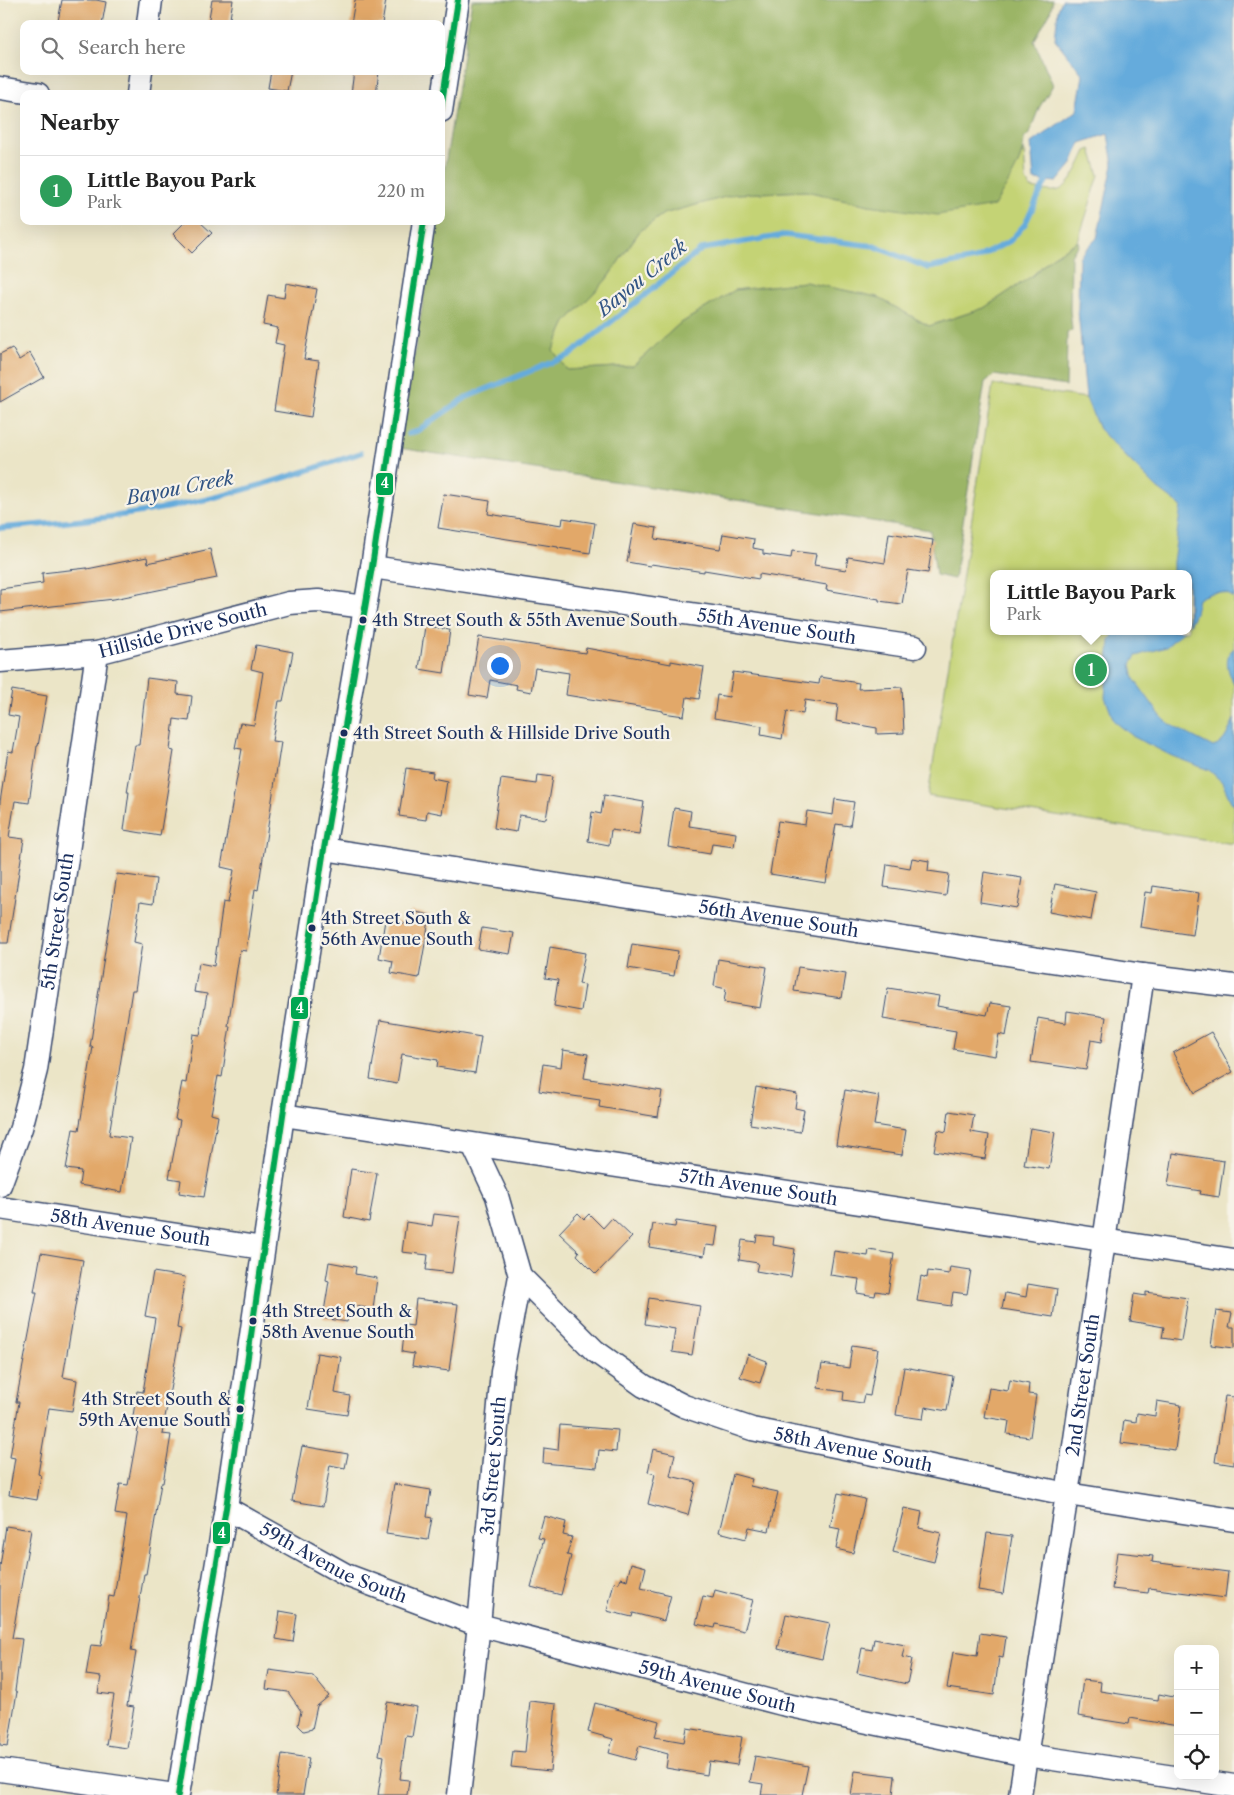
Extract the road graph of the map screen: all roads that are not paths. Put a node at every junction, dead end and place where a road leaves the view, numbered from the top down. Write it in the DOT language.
graph roads {
  1 [pos="151,0"];
  2 [pos="458,0"];
  3 [pos="148,20"];
  4 [pos="140,75"];
  5 [pos="0,88"];
  6 [pos="139,90"];
  7 [pos="444,90"];
  8 [pos="20,91"];
  9 [pos="423,225"];
  10 [pos="372,567"];
  11 [pos="365,607"];
  12 [pos="915,647"];
  13 [pos="97,653"];
  14 [pos="0,661"];
  15 [pos="324,849"];
  16 [pos="1143,975"];
  17 [pos="1234,986"];
  18 [pos="283,1115"];
  19 [pos="473,1145"];
  20 [pos="0,1185"];
  21 [pos="0,1208"];
  22 [pos="1104,1240"];
  23 [pos="263,1248"];
  24 [pos="1234,1260"];
  25 [pos="520,1276"];
  26 [pos="1067,1494"];
  27 [pos="226,1508"];
  28 [pos="1234,1520"];
  29 [pos="479,1626"];
  30 [pos="1026,1755"];
  31 [pos="0,1770"];
  32 [pos="1234,1786"];
  33 [pos="177,1795"];
  34 [pos="459,1795"];
  35 [pos="1020,1795"];
  1 -- 3 [label="street"];
  2 -- 7 [label="street"];
  4 -- 6 [label="street"];
  5 -- 8 [label="street"];
  9 -- 10 [label="street"];
  10 -- 11 [label="street"];
  10 -- 12 [label="street, 55th Avenue South"];
  11 -- 13 [label="street, Hillside Drive South"];
  11 -- 15 [label="street"];
  13 -- 14 [label="street, Hillside Drive South"];
  13 -- 20 [label="street, 5th Street South"];
  15 -- 16 [label="street, 56th Avenue South"];
  15 -- 18 [label="street"];
  16 -- 17 [label="street, 56th Avenue South"];
  16 -- 22 [label="street, 2nd Street South"];
  18 -- 19 [label="street, 57th Avenue South"];
  18 -- 23 [label="street"];
  19 -- 22 [label="street, 57th Avenue South"];
  19 -- 25 [label="street, 3rd Street South"];
  21 -- 23 [label="street, 58th Avenue South"];
  22 -- 24 [label="street, 57th Avenue South"];
  22 -- 26 [label="street, 2nd Street South"];
  23 -- 27 [label="street"];
  25 -- 26 [label="street, 58th Avenue South"];
  25 -- 29 [label="street, 3rd Street South"];
  26 -- 28 [label="street, 58th Avenue South"];
  26 -- 30 [label="street, 2nd Street South"];
  27 -- 29 [label="street, 59th Avenue South"];
  27 -- 33 [label="street"];
  29 -- 30 [label="street, 59th Avenue South"];
  29 -- 34 [label="street, 3rd Street South"];
  30 -- 32 [label="street, 59th Avenue South"];
  30 -- 35 [label="street, 2nd Street South"];
  31 -- 33 [label="street"];
}
